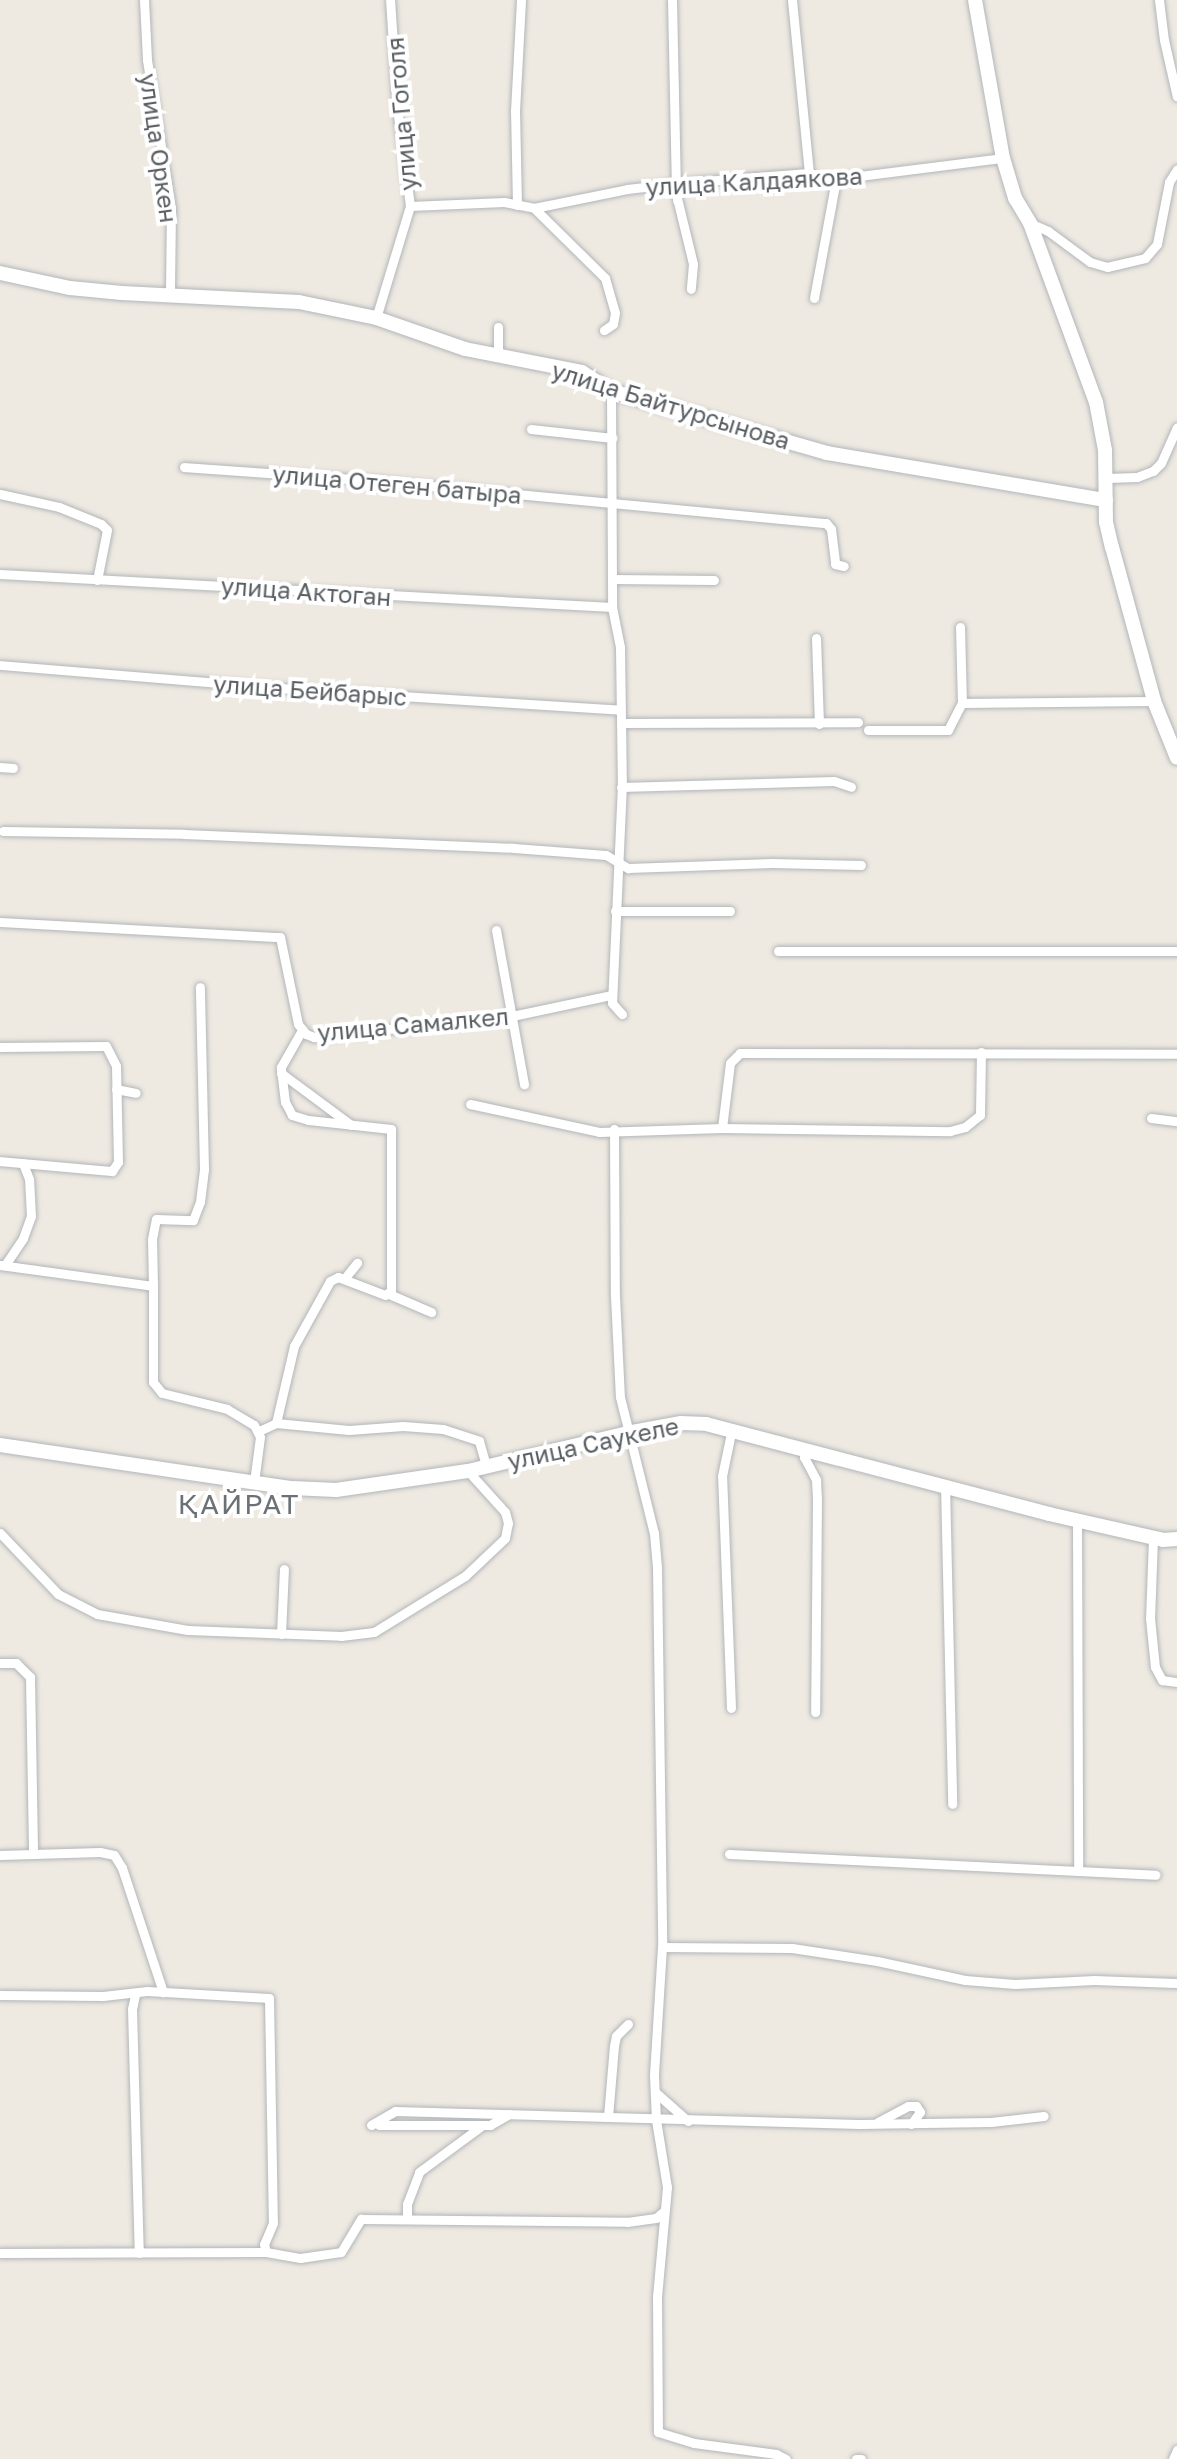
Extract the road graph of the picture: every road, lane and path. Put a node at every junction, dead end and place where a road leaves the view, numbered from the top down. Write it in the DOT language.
graph roads {
  1 [pos="144,0"];
  2 [pos="390,0"];
  3 [pos="521,0"];
  4 [pos="672,0"];
  5 [pos="792,0"];
  6 [pos="975,0"];
  7 [pos="1159,0"];
  8 [pos="1177,97"];
  9 [pos="1003,158"];
  10 [pos="1177,169"];
  11 [pos="809,173"];
  12 [pos="836,179"];
  13 [pos="679,183"];
  14 [pos="517,205"];
  15 [pos="410,206"];
  16 [pos="534,208"];
  17 [pos="1030,223"];
  18 [pos="0,273"];
  19 [pos="691,289"];
  20 [pos="170,296"];
  21 [pos="814,298"];
  22 [pos="376,318"];
  23 [pos="498,327"];
  24 [pos="604,330"];
  25 [pos="498,357"];
  26 [pos="611,391"];
  27 [pos="1177,427"];
  28 [pos="531,429"];
  29 [pos="613,438"];
  30 [pos="184,467"];
  31 [pos="1107,478"];
  32 [pos="0,494"];
  33 [pos="1106,500"];
  34 [pos="611,503"];
  35 [pos="844,566"];
  36 [pos="0,574"];
  37 [pos="612,579"];
  38 [pos="97,580"];
  39 [pos="714,580"];
  40 [pos="612,607"];
  41 [pos="960,627"];
  42 [pos="816,638"];
  43 [pos="0,665"];
  44 [pos="1154,701"];
  45 [pos="962,703"];
  46 [pos="620,710"];
  47 [pos="858,722"];
  48 [pos="621,723"];
  49 [pos="819,724"];
  50 [pos="868,730"];
  51 [pos="1177,758"];
  52 [pos="0,767"];
  53 [pos="13,768"];
  54 [pos="621,787"];
  55 [pos="851,787"];
  56 [pos="3,831"];
  57 [pos="618,862"];
  58 [pos="861,865"];
  59 [pos="615,911"];
  60 [pos="730,911"];
  61 [pos="0,922"];
  62 [pos="496,930"];
  63 [pos="778,951"];
  64 [pos="1177,951"];
  65 [pos="200,987"];
  66 [pos="612,995"];
  67 [pos="622,1014"];
  68 [pos="512,1016"];
  69 [pos="302,1030"];
  70 [pos="0,1047"];
  71 [pos="981,1052"];
  72 [pos="1177,1054"];
  73 [pos="281,1073"];
  74 [pos="524,1084"];
  75 [pos="116,1089"];
  76 [pos="136,1093"];
  77 [pos="470,1104"];
  78 [pos="1151,1118"];
  79 [pos="1177,1121"];
  80 [pos="351,1125"];
  81 [pos="722,1128"];
  82 [pos="614,1129"];
  83 [pos="0,1161"];
  84 [pos="23,1163"];
  85 [pos="357,1263"];
  86 [pos="3,1265"];
  87 [pos="344,1279"];
  88 [pos="153,1286"];
  89 [pos="389,1294"];
  90 [pos="431,1312"];
  91 [pos="276,1423"];
  92 [pos="732,1428"];
  93 [pos="259,1431"];
  94 [pos="627,1433"];
  95 [pos="0,1445"];
  96 [pos="807,1450"];
  97 [pos="486,1466"];
  98 [pos="468,1471"];
  99 [pos="254,1482"];
  100 [pos="945,1484"];
  101 [pos="1077,1520"];
  102 [pos="0,1533"];
  103 [pos="1153,1538"];
  104 [pos="1177,1539"];
  105 [pos="284,1569"];
  106 [pos="281,1634"];
  107 [pos="0,1663"];
  108 [pos="1177,1682"];
  109 [pos="731,1708"];
  110 [pos="815,1712"];
  111 [pos="952,1804"];
  112 [pos="33,1854"];
  113 [pos="729,1854"];
  114 [pos="0,1855"];
  115 [pos="1078,1871"];
  116 [pos="1155,1875"];
  117 [pos="662,1947"];
  118 [pos="157,1977"];
  119 [pos="1177,1983"];
  120 [pos="147,1991"];
  121 [pos="163,1992"];
  122 [pos="0,1995"];
  123 [pos="135,1995"];
  124 [pos="628,2024"];
  125 [pos="655,2092"];
  126 [pos="510,2114"];
  127 [pos="1044,2116"];
  128 [pos="608,2117"];
  129 [pos="656,2120"];
  130 [pos="688,2121"];
  131 [pos="876,2124"];
  132 [pos="911,2124"];
  133 [pos="483,2125"];
  134 [pos="663,2212"];
  135 [pos="407,2219"];
  136 [pos="266,2252"];
  137 [pos="0,2253"];
  138 [pos="139,2253"];
  139 [pos="1177,2450"];
  140 [pos="786,2459"];
  141 [pos="1173,2459"];
  1 -- 20 [label="street, улица Оркен"];
  2 -- 15 [label="street, улица Гоголя"];
  3 -- 14 [label="street"];
  4 -- 13 [label="street"];
  5 -- 11 [label="street"];
  6 -- 9 [label="street"];
  7 -- 8 [label="street"];
  9 -- 12 [label="street, улица Калдаякова"];
  9 -- 17 [label="street"];
  10 -- 17 [label="street"];
  11 -- 12 [label="street, улица Калдаякова"];
  11 -- 13 [label="street, улица Калдаякова"];
  12 -- 21 [label="street"];
  13 -- 16 [label="street, улица Калдаякова"];
  13 -- 19 [label="street"];
  14 -- 15 [label="street, улица Калдаякова"];
  14 -- 16 [label="street, улица Калдаякова"];
  15 -- 22 [label="street, улица Гоголя"];
  16 -- 24 [label="street"];
  17 -- 31 [label="street"];
  18 -- 20 [label="street, улица Байтурсынова"];
  20 -- 22 [label="street, улица Байтурсынова"];
  22 -- 25 [label="street, улица Байтурсынова"];
  23 -- 25 [label="street"];
  25 -- 26 [label="street, улица Байтурсынова"];
  26 -- 29 [label="street"];
  26 -- 33 [label="street, улица Байтурсынова"];
  27 -- 31 [label="street"];
  28 -- 29 [label="street"];
  29 -- 34 [label="street"];
  30 -- 34 [label="street, улица Отеген батыра"];
  31 -- 33 [label="street"];
  32 -- 38 [label="street"];
  33 -- 44 [label="street"];
  34 -- 35 [label="street, улица Отеген батыра"];
  34 -- 37 [label="street"];
  36 -- 38 [label="street, улица Актоган"];
  37 -- 39 [label="street"];
  37 -- 40 [label="street"];
  38 -- 40 [label="street, улица Актоган"];
  40 -- 46 [label="street"];
  41 -- 45 [label="street"];
  42 -- 49 [label="street"];
  43 -- 46 [label="street, улица Бейбарыс"];
  44 -- 45 [label="street"];
  44 -- 51 [label="street"];
  45 -- 50 [label="street"];
  46 -- 48 [label="street"];
  47 -- 49 [label="street"];
  48 -- 49 [label="street"];
  48 -- 54 [label="street"];
  52 -- 53 [label="street"];
  54 -- 55 [label="street"];
  54 -- 57 [label="street"];
  56 -- 57 [label="street"];
  57 -- 58 [label="street"];
  57 -- 59 [label="street"];
  59 -- 60 [label="street"];
  59 -- 66 [label="street"];
  61 -- 69 [label="street, улица Самалкел"];
  62 -- 68 [label="street"];
  63 -- 64 [label="street"];
  65 -- 88 [label="street"];
  66 -- 67 [label="street"];
  66 -- 68 [label="street, улица Самалкел"];
  68 -- 69 [label="street, улица Самалкел"];
  68 -- 74 [label="street"];
  69 -- 73 [label="street"];
  70 -- 75 [label="street"];
  71 -- 72 [label="street"];
  71 -- 81 [label="street"];
  71 -- 81 [label="street"];
  73 -- 80 [label="street"];
  73 -- 80 [label="street"];
  75 -- 76 [label="street"];
  75 -- 84 [label="street"];
  77 -- 82 [label="street"];
  78 -- 79 [label="street"];
  80 -- 89 [label="street"];
  81 -- 82 [label="street"];
  82 -- 94 [label="street"];
  83 -- 84 [label="street"];
  84 -- 86 [label="street"];
  85 -- 87 [label="street"];
  86 -- 88 [label="street"];
  87 -- 89 [label="street"];
  87 -- 91 [label="street"];
  88 -- 93 [label="street"];
  89 -- 90 [label="street"];
  91 -- 93 [label="street"];
  91 -- 97 [label="street"];
  92 -- 94 [label="street, улица Саукеле"];
  92 -- 96 [label="street, улица Саукеле"];
  92 -- 109 [label="street"];
  93 -- 99 [label="street"];
  94 -- 97 [label="street, улица Саукеле"];
  94 -- 117 [label="street"];
  95 -- 99 [label="street, улица Саукеле"];
  96 -- 100 [label="street, улица Саукеле"];
  96 -- 110 [label="street"];
  97 -- 98 [label="street, улица Саукеле"];
  98 -- 99 [label="street, улица Саукеле"];
  98 -- 106 [label="street"];
  100 -- 101 [label="street, улица Саукеле"];
  100 -- 111 [label="street"];
  101 -- 103 [label="street, улица Саукеле"];
  101 -- 115 [label="street"];
  102 -- 106 [label="street"];
  103 -- 104 [label="street, улица Саукеле"];
  103 -- 108 [label="street"];
  105 -- 106 [label="street"];
  107 -- 112 [label="street"];
  112 -- 114 [label="street"];
  112 -- 118 [label="street"];
  113 -- 115 [label="street"];
  115 -- 116 [label="street"];
  117 -- 119 [label="street"];
  117 -- 125 [label="street"];
  118 -- 120 [label="street"];
  118 -- 121 [label="street"];
  120 -- 121 [label="street"];
  120 -- 123 [label="street"];
  121 -- 136 [label="street"];
  122 -- 123 [label="street"];
  123 -- 138 [label="street"];
  124 -- 128 [label="street"];
  125 -- 129 [label="street"];
  125 -- 130 [label="street"];
  126 -- 128 [label="street"];
  126 -- 133 [label="street"];
  126 -- 133 [label="street"];
  127 -- 132 [label="street"];
  128 -- 129 [label="street"];
  129 -- 130 [label="street"];
  129 -- 134 [label="street"];
  130 -- 131 [label="street"];
  131 -- 132 [label="street"];
  131 -- 132 [label="street"];
  133 -- 135 [label="street"];
  134 -- 135 [label="street"];
  134 -- 140 [label="street"];
  135 -- 136 [label="street"];
  136 -- 138 [label="street"];
  137 -- 138 [label="street"];
  139 -- 141 [label="street"];
}
